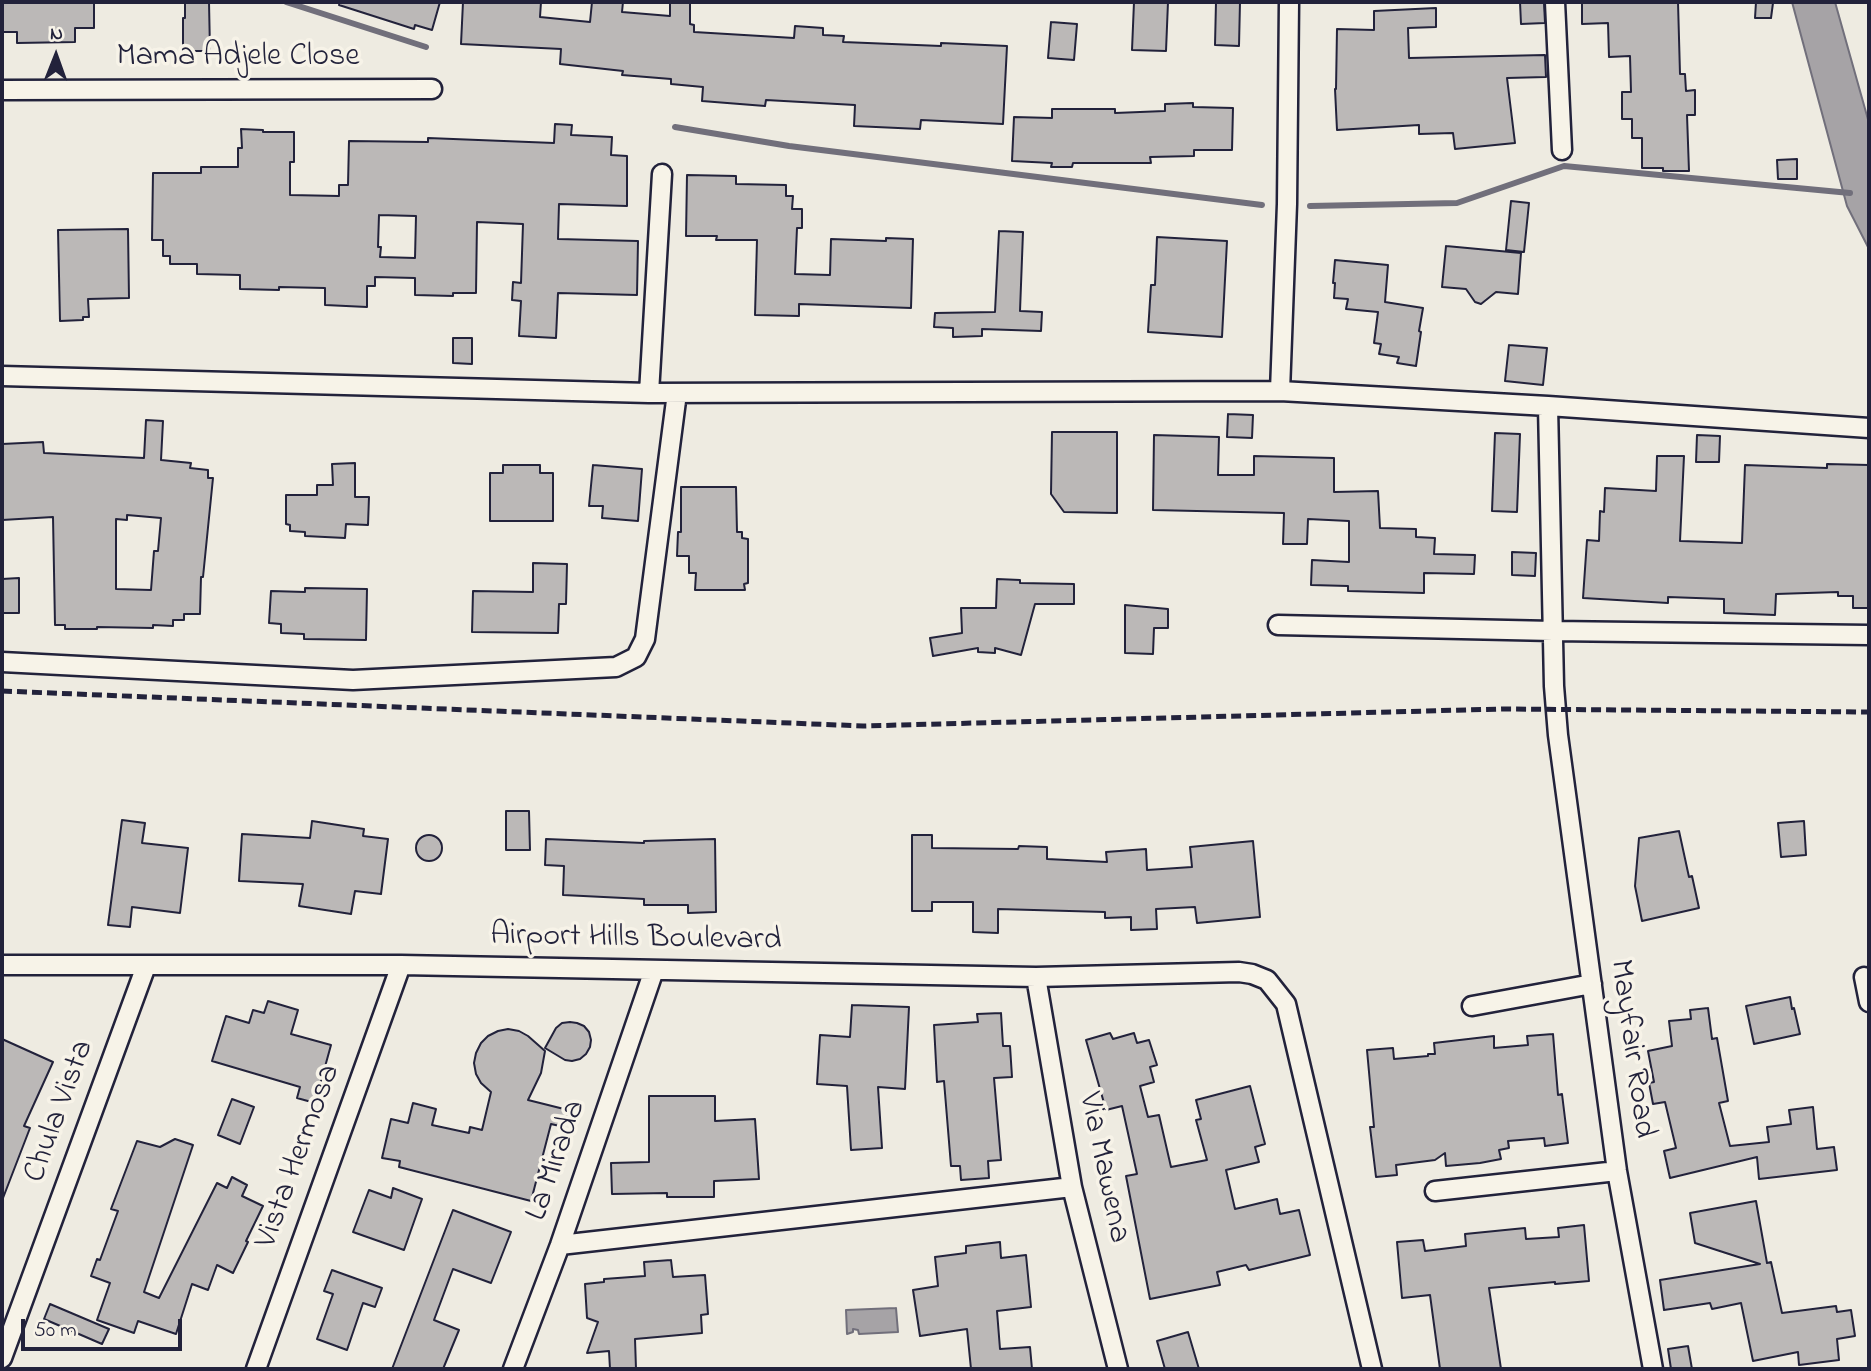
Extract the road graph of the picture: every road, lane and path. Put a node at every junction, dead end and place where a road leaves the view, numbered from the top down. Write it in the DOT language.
graph roads {
  1 [pos="1289,2"];
  2 [pos="1555,2"];
  3 [pos="432,89"];
  4 [pos="2,90"];
  5 [pos="1562,150"];
  6 [pos="662,174"];
  7 [pos="2,376"];
  8 [pos="1280,391"];
  9 [pos="649,393"];
  10 [pos="677,393"];
  11 [pos="1548,406"];
  12 [pos="1869,428"];
  13 [pos="1278,625"];
  14 [pos="1553,631"];
  15 [pos="1869,635"];
  16 [pos="2,662"];
  17 [pos="2,965"];
  18 [pos="401,965"];
  19 [pos="146,966"];
  20 [pos="654,970"];
  21 [pos="1036,977"];
  22 [pos="1864,977"];
  23 [pos="1592,984"];
  24 [pos="1869,1002"];
  25 [pos="1472,1006"];
  26 [pos="1617,1171"];
  27 [pos="1072,1187"];
  28 [pos="1435,1191"];
  29 [pos="560,1244"];
  30 [pos="2,1358"];
  31 [pos="256,1369"];
  32 [pos="513,1369"];
  33 [pos="1118,1369"];
  34 [pos="1372,1369"];
  35 [pos="1653,1369"];
  1 -- 8 [label="street"];
  2 -- 5 [label="street"];
  3 -- 4 [label="street, Mama Adjele Close"];
  6 -- 9 [label="street"];
  7 -- 9 [label="street"];
  8 -- 10 [label="street"];
  8 -- 11 [label="street"];
  9 -- 10 [label="street"];
  10 -- 16 [label="street"];
  11 -- 12 [label="street"];
  11 -- 14 [label="street, Mayfair Road"];
  13 -- 14 [label="street"];
  14 -- 15 [label="street"];
  14 -- 23 [label="street, Mayfair Road"];
  17 -- 19 [label="street, Airport Hills Boulevard"];
  18 -- 19 [label="street, Airport Hills Boulevard"];
  18 -- 20 [label="street, Airport Hills Boulevard"];
  18 -- 31 [label="street, Vista Hermosa"];
  19 -- 30 [label="street, Chula Vista"];
  20 -- 21 [label="street, Airport Hills Boulevard"];
  20 -- 29 [label="street, La Mirada"];
  21 -- 27 [label="street, Via Mawena"];
  21 -- 34 [label="street, Airport Hills Boulevard"];
  22 -- 24 [label="street"];
  23 -- 25 [label="street"];
  23 -- 26 [label="street, Mayfair Road"];
  26 -- 28 [label="street"];
  26 -- 35 [label="street, Mayfair Road"];
  27 -- 29 [label="street"];
  27 -- 33 [label="street, Via Mawena"];
  29 -- 32 [label="street, La Mirada"];
}
